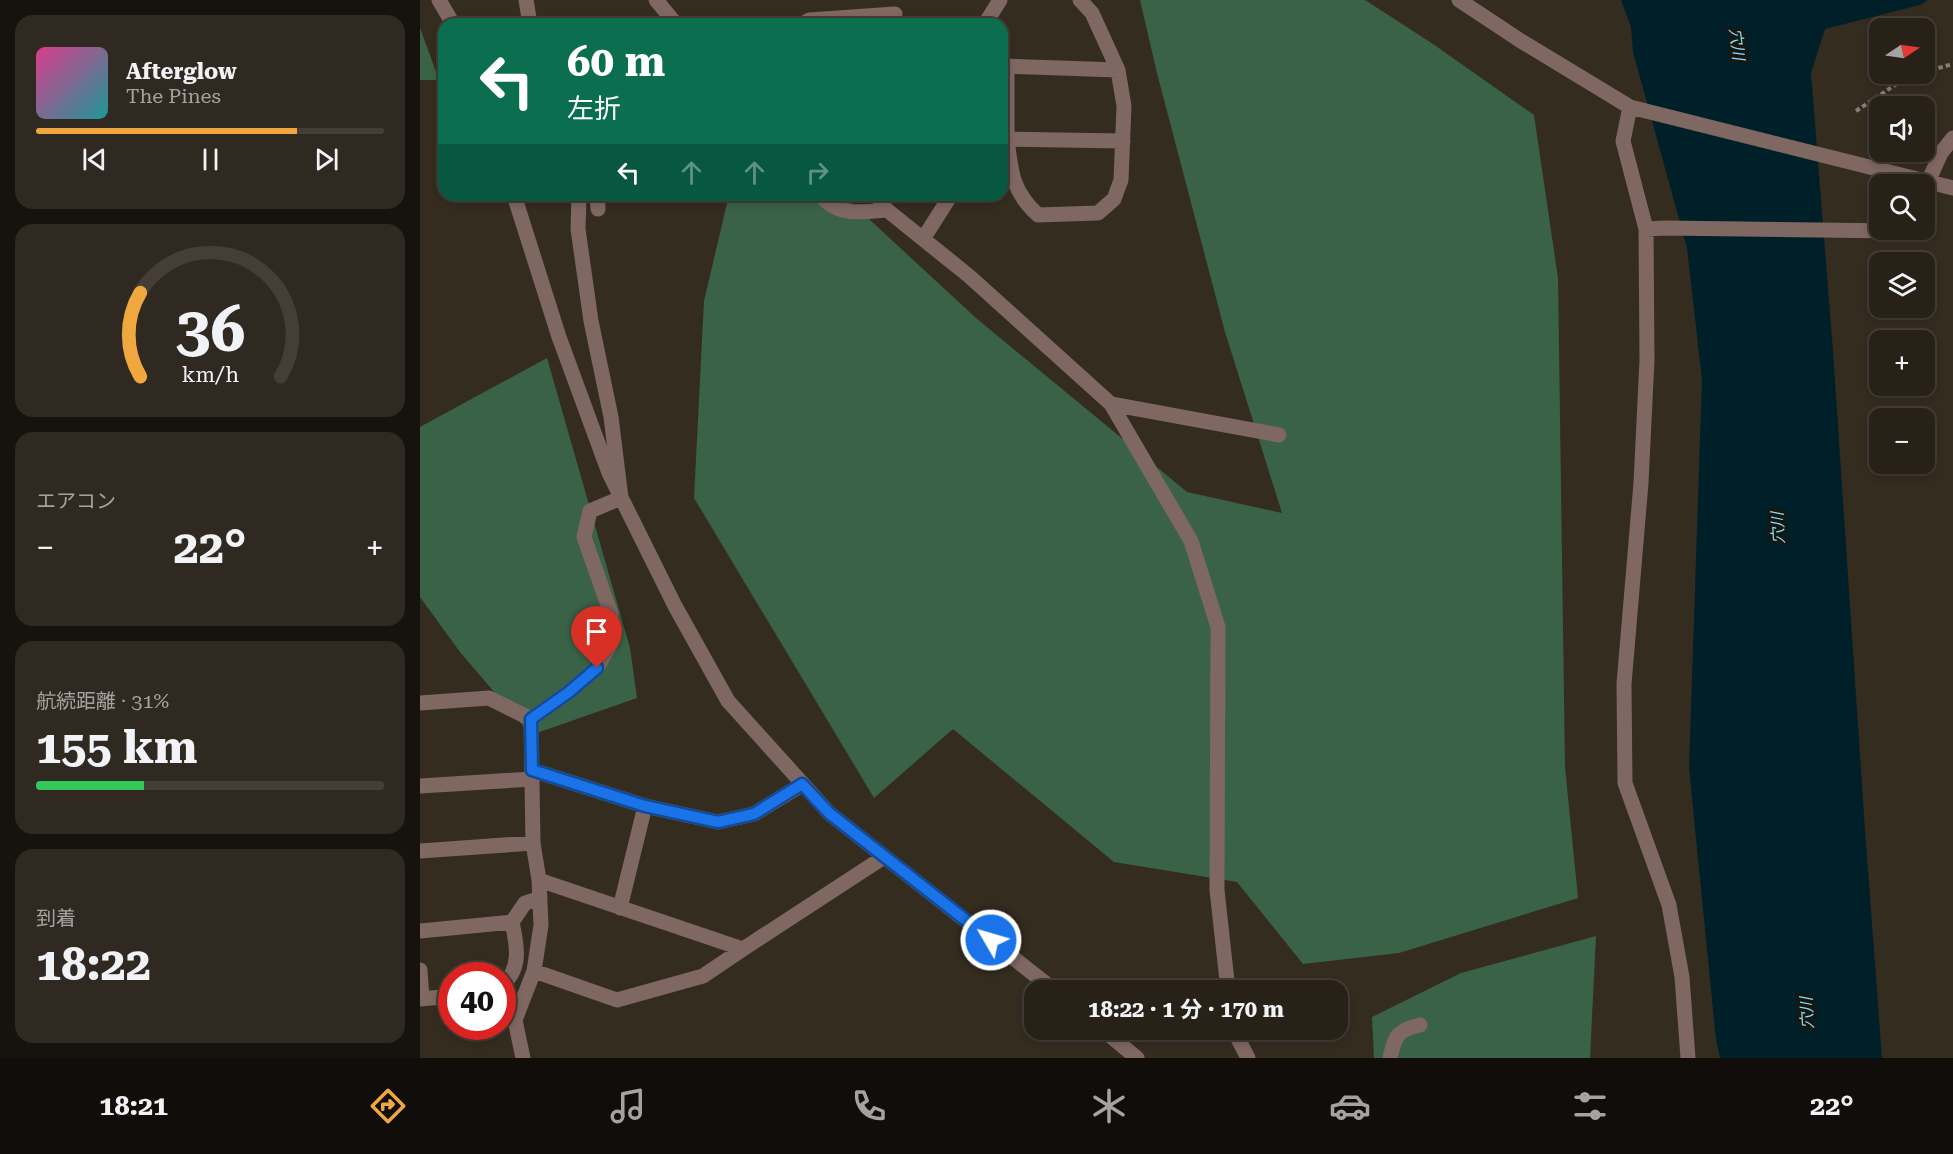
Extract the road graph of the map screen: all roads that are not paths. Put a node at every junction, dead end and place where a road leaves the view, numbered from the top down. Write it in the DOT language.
graph roads {
  1 [pos="439,0"];
  2 [pos="526,0"];
  3 [pos="656,0"];
  4 [pos="1000,0"];
  5 [pos="1080,0"];
  6 [pos="1459,0"];
  7 [pos="895,13"];
  8 [pos="450,18"];
  9 [pos="529,18"];
  10 [pos="671,18"];
  11 [pos="834,18"];
  12 [pos="989,18"];
  13 [pos="1008,66"];
  14 [pos="1118,70"];
  15 [pos="1630,107"];
  16 [pos="1008,133"];
  17 [pos="1953,138"];
  18 [pos="1123,141"];
  19 [pos="1008,151"];
  20 [pos="1896,174"];
  21 [pos="1932,174"];
  22 [pos="1935,184"];
  23 [pos="1953,188"];
  24 [pos="516,201"];
  25 [pos="579,201"];
  26 [pos="827,201"];
  27 [pos="880,201"];
  28 [pos="947,201"];
  29 [pos="887,210"];
  30 [pos="1646,229"];
  31 [pos="1869,231"];
  32 [pos="923,239"];
  33 [pos="1111,404"];
  34 [pos="1279,435"];
  35 [pos="621,498"];
  36 [pos="420,704"];
  37 [pos="531,719"];
  38 [pos="532,774"];
  39 [pos="802,784"];
  40 [pos="420,786"];
  41 [pos="645,806"];
  42 [pos="533,843"];
  43 [pos="420,851"];
  44 [pos="884,857"];
  45 [pos="539,880"];
  46 [pos="540,898"];
  47 [pos="620,908"];
  48 [pos="512,922"];
  49 [pos="420,931"];
  50 [pos="743,949"];
  51 [pos="516,962"];
  52 [pos="420,970"];
  53 [pos="534,971"];
  54 [pos="1041,980"];
  55 [pos="1227,980"];
  56 [pos="438,997"];
  57 [pos="421,999"];
  58 [pos="1420,1025"];
  59 [pos="1115,1040"];
  60 [pos="1239,1040"];
  61 [pos="523,1058"];
  62 [pos="1137,1058"];
  63 [pos="1248,1058"];
  64 [pos="1390,1058"];
  65 [pos="1688,1058"];
  1 -- 8 [label="street"];
  2 -- 9 [label="street"];
  3 -- 10 [label="street"];
  4 -- 12 [label="street"];
  5 -- 14 [label="street"];
  6 -- 15 [label="street"];
  7 -- 11 [label="street"];
  13 -- 14 [label="street"];
  14 -- 18 [label="street"];
  15 -- 20 [label="street"];
  15 -- 30 [label="street"];
  16 -- 18 [label="street"];
  17 -- 21 [label="street"];
  18 -- 19 [label="street"];
  22 -- 23 [label="street"];
  24 -- 35 [label="street"];
  25 -- 35 [label="street"];
  26 -- 29 [label="street"];
  27 -- 29 [label="street"];
  28 -- 32 [label="street"];
  29 -- 32 [label="street"];
  30 -- 31 [label="street"];
  30 -- 65 [label="street"];
  32 -- 33 [label="street"];
  33 -- 34 [label="street"];
  33 -- 55 [label="street"];
  35 -- 37 [label="street"];
  35 -- 39 [label="street"];
  36 -- 37 [label="street"];
  37 -- 38 [label="street"];
  38 -- 40 [label="street"];
  38 -- 41 [label="street"];
  38 -- 42 [label="street"];
  39 -- 41 [label="street"];
  39 -- 44 [label="street"];
  41 -- 47 [label="street"];
  42 -- 43 [label="street"];
  42 -- 45 [label="street"];
  44 -- 50 [label="street"];
  44 -- 54 [label="street"];
  45 -- 46 [label="street"];
  45 -- 47 [label="street"];
  46 -- 48 [label="street"];
  46 -- 53 [label="street"];
  47 -- 50 [label="street"];
  48 -- 49 [label="street"];
  48 -- 51 [label="street"];
  50 -- 53 [label="street"];
  52 -- 57 [label="street"];
  53 -- 61 [label="street"];
  56 -- 57 [label="street"];
  58 -- 64 [label="street"];
  59 -- 62 [label="street"];
  60 -- 63 [label="street"];
}
